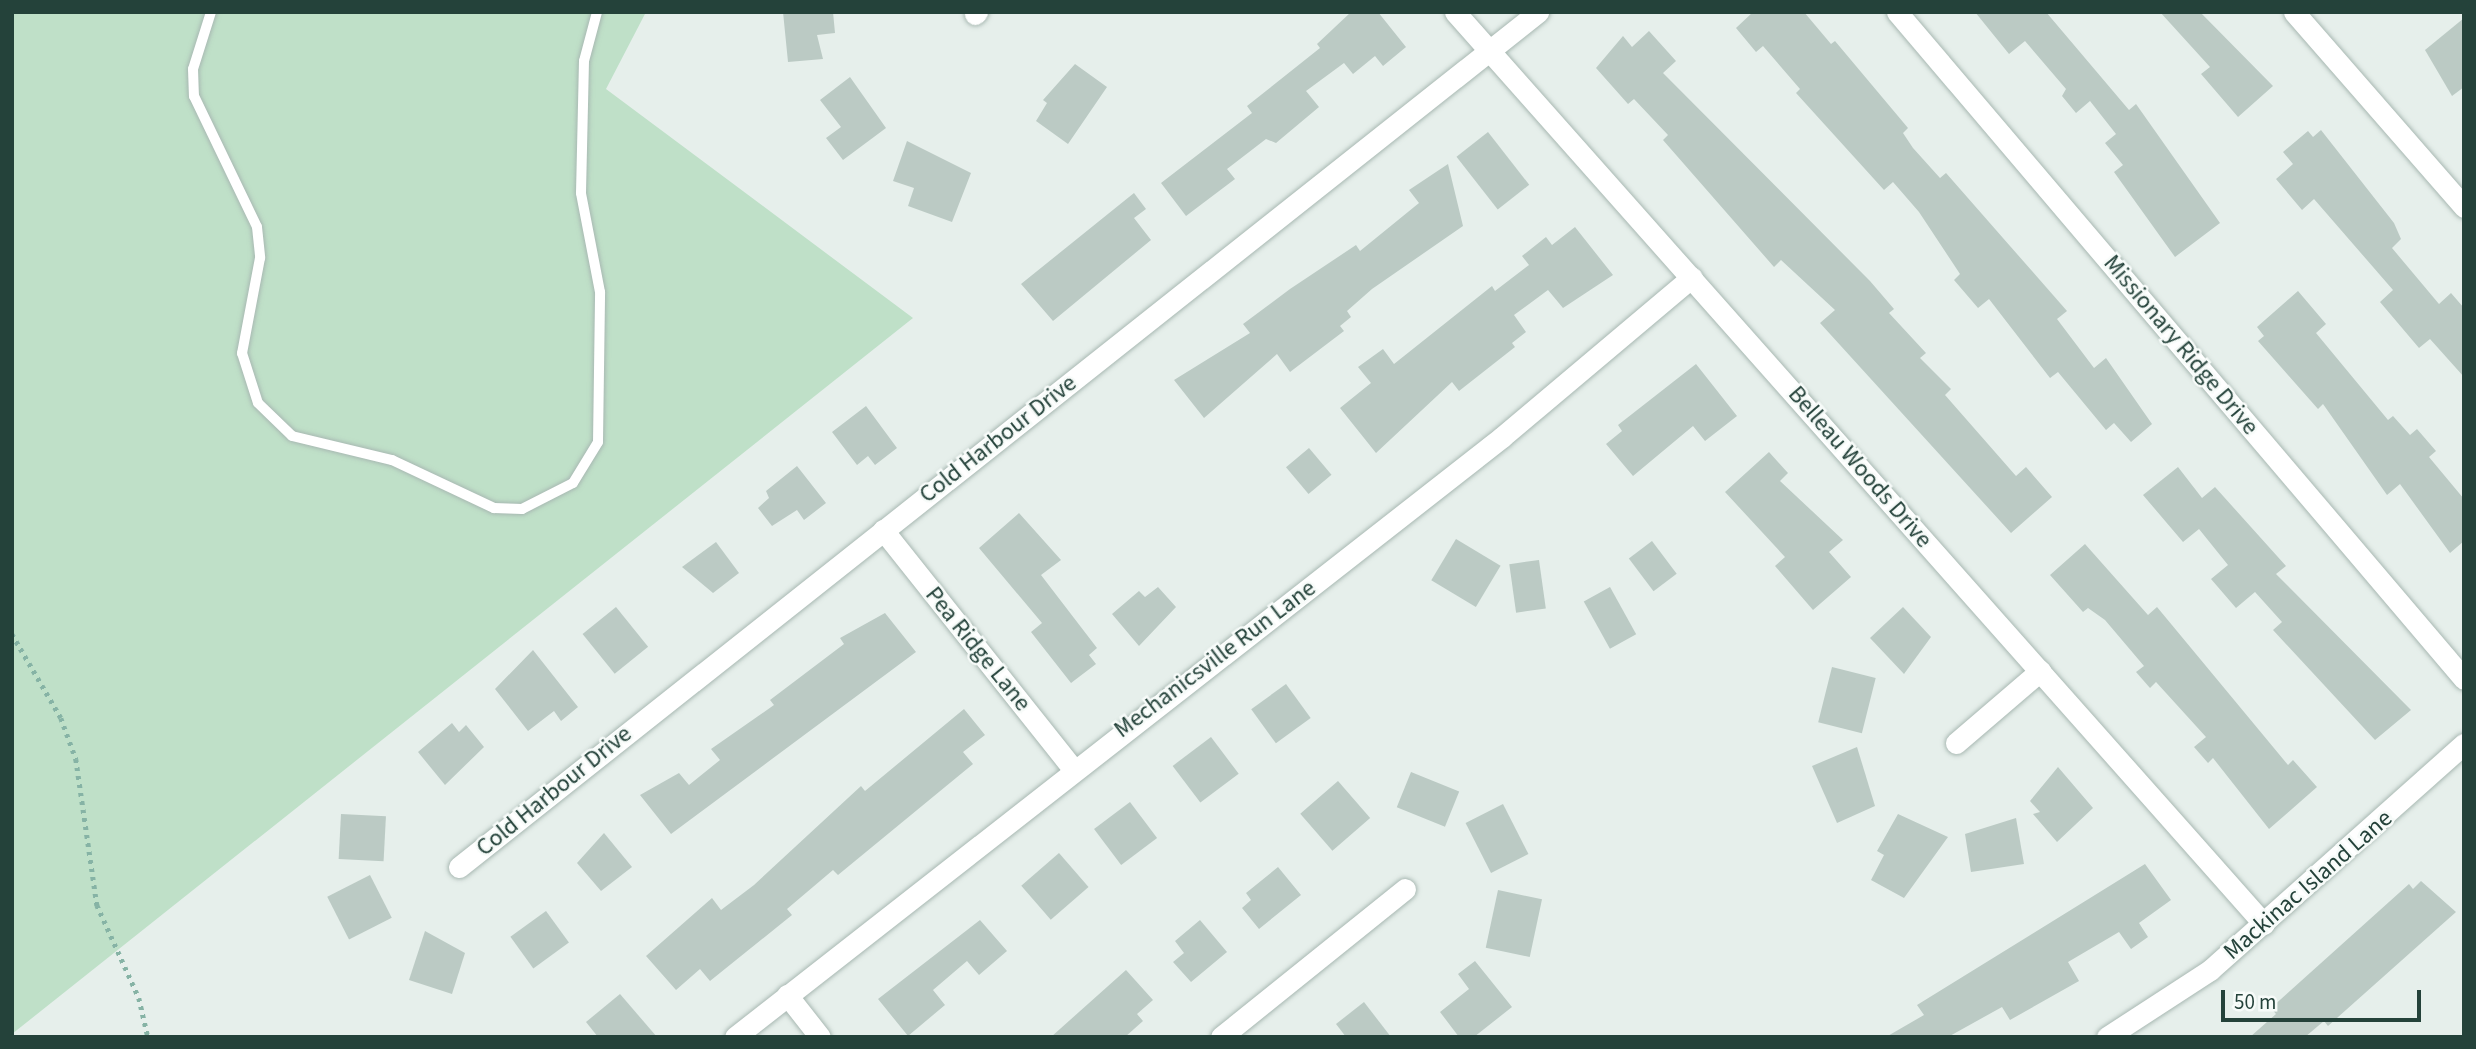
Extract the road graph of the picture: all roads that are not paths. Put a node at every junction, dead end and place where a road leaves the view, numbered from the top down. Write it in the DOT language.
graph roads {
  1 [pos="211,12"];
  2 [pos="597,12"];
  3 [pos="1455,12"];
  4 [pos="1538,12"];
  5 [pos="1896,12"];
  6 [pos="2294,12"];
  7 [pos="1492,48"];
  8 [pos="2464,207"];
  9 [pos="1692,277"];
  10 [pos="883,530"];
  11 [pos="2040,671"];
  12 [pos="2464,679"];
  13 [pos="1956,743"];
  14 [pos="2464,744"];
  15 [pos="1072,768"];
  16 [pos="459,867"];
  17 [pos="1405,889"];
  18 [pos="2264,924"];
  19 [pos="787,996"];
  20 [pos="1230,1034"];
  21 [pos="735,1037"];
  22 [pos="820,1037"];
  23 [pos="2106,1037"];
  1 -- 2 [label="lane"];
  3 -- 7 [label="street, Belleau Woods Drive"];
  4 -- 7 [label="street, Cold Harbour Drive"];
  5 -- 12 [label="street, Missionary Ridge Drive"];
  6 -- 8 [label="street"];
  7 -- 9 [label="street, Belleau Woods Drive"];
  7 -- 10 [label="street, Cold Harbour Drive"];
  9 -- 11 [label="street, Belleau Woods Drive"];
  9 -- 15 [label="street, Mechanicsville Run Lane"];
  10 -- 15 [label="street, Pea Ridge Lane"];
  10 -- 16 [label="street, Cold Harbour Drive"];
  11 -- 13 [label="street"];
  11 -- 18 [label="street, Belleau Woods Drive"];
  14 -- 18 [label="street, Mackinac Island Lane"];
  15 -- 19 [label="street, Mechanicsville Run Lane"];
  17 -- 20 [label="street"];
  18 -- 23 [label="street, Mackinac Island Lane"];
  19 -- 21 [label="street, Mechanicsville Run Lane"];
  19 -- 22 [label="street"];
}
